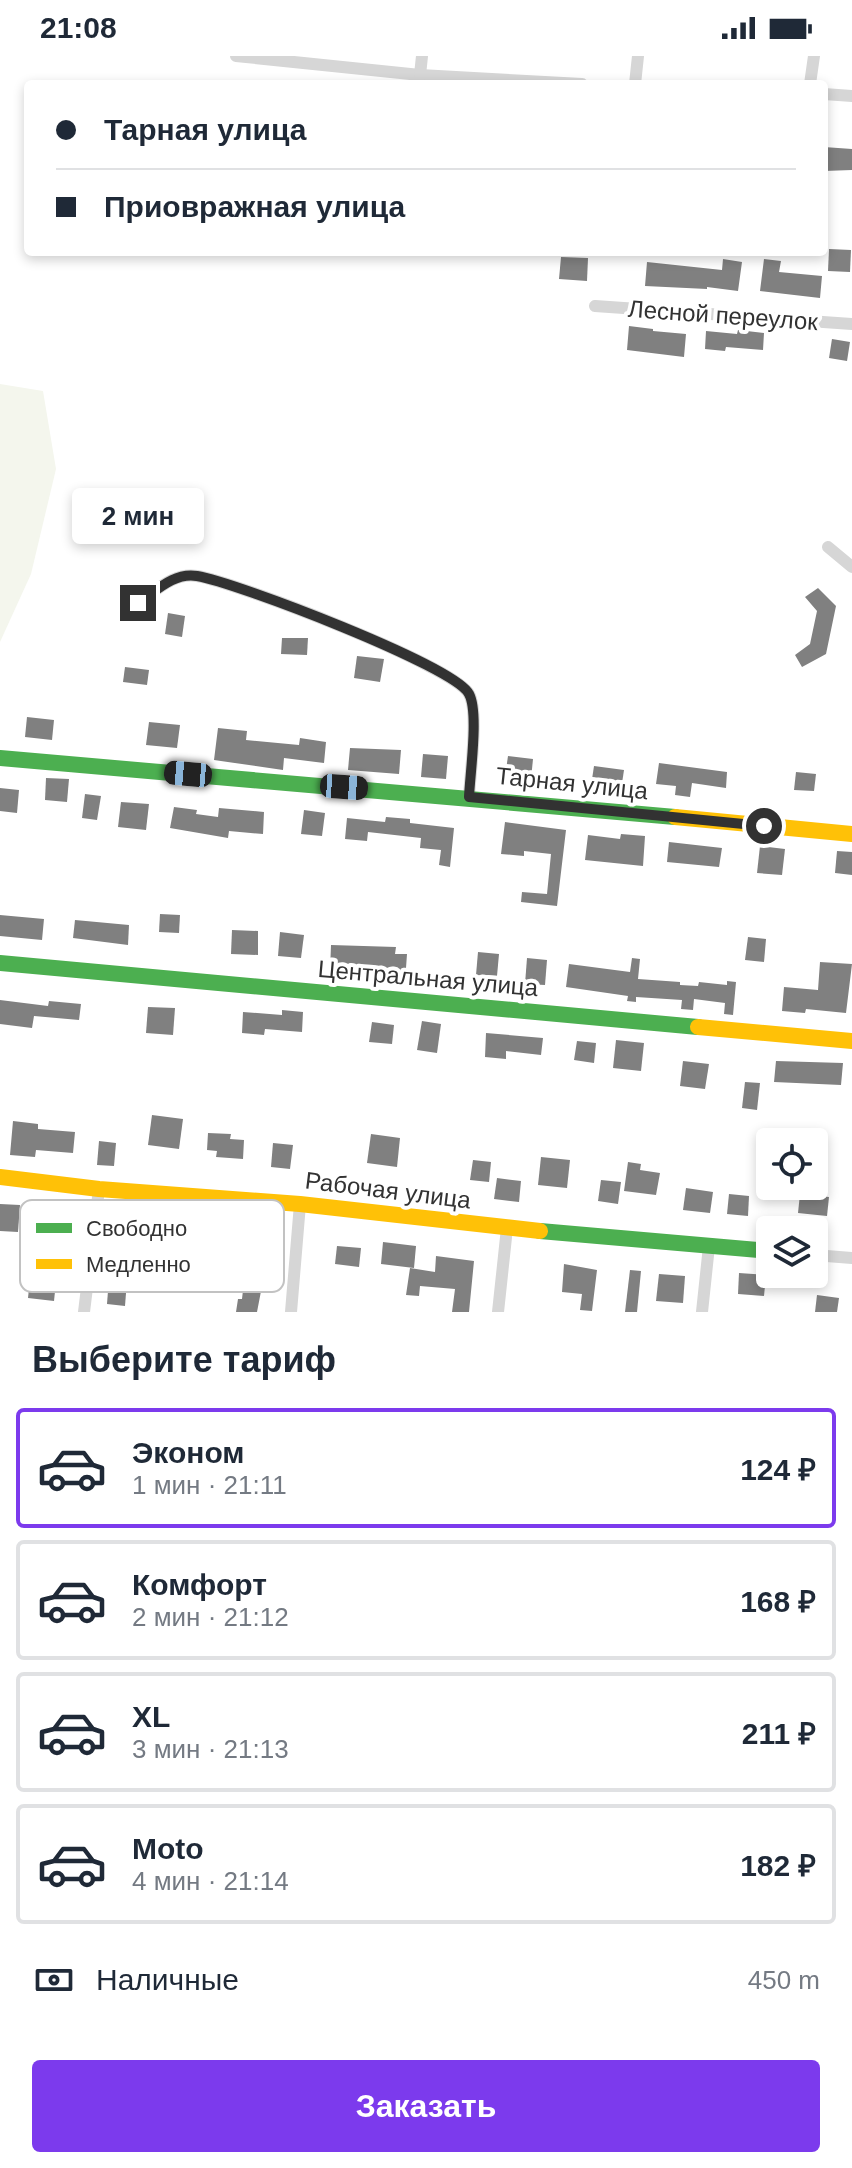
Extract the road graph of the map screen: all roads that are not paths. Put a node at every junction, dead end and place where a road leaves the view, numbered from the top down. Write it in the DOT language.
graph roads {
  1 [pos="236,56"];
  2 [pos="422,56"];
  3 [pos="638,56"];
  4 [pos="814,56"];
  5 [pos="420,75"];
  6 [pos="510,80"];
  7 [pos="635,80"];
  8 [pos="811,80"];
  9 [pos="828,94"];
  10 [pos="852,96"];
  11 [pos="595,306"];
  12 [pos="852,324"];
  13 [pos="828,547"];
  14 [pos="852,567"];
  15 [pos="138,603"];
  16 [pos="0,758"];
  17 [pos="469,797"];
  18 [pos="852,834"];
  19 [pos="0,963"];
  20 [pos="852,1041"];
  21 [pos="0,1177"];
  22 [pos="99,1189"];
  23 [pos="98,1200"];
  24 [pos="246,1200"];
  25 [pos="284,1203"];
  26 [pos="300,1204"];
  27 [pos="507,1228"];
  28 [pos="709,1246"];
  29 [pos="756,1250"];
  30 [pos="828,1256"];
  31 [pos="852,1258"];
  32 [pos="86,1292"];
  33 [pos="84,1312"];
  34 [pos="291,1312"];
  35 [pos="498,1312"];
  36 [pos="702,1312"];
  1 -- 5 [label="street"];
  2 -- 5 [label="street"];
  3 -- 7 [label="street"];
  4 -- 8 [label="street"];
  5 -- 6 [label="street"];
  9 -- 10 [label="street"];
  11 -- 12 [label="street, Лесной переулок"];
  13 -- 14 [label="street"];
  15 -- 17 [label="street"];
  16 -- 17 [label="street, Тарная улица"];
  17 -- 18 [label="street, Тарная улица"];
  19 -- 20 [label="street, Центральная улица"];
  21 -- 22 [label="street, Рабочая улица"];
  22 -- 23 [label="street"];
  22 -- 24 [label="street, Рабочая улица"];
  25 -- 26 [label="street, Рабочая улица"];
  26 -- 27 [label="street, Рабочая улица"];
  26 -- 34 [label="street"];
  27 -- 28 [label="street, Рабочая улица"];
  27 -- 35 [label="street"];
  28 -- 29 [label="street, Рабочая улица"];
  28 -- 36 [label="street"];
  30 -- 31 [label="street"];
  32 -- 33 [label="street"];
}
